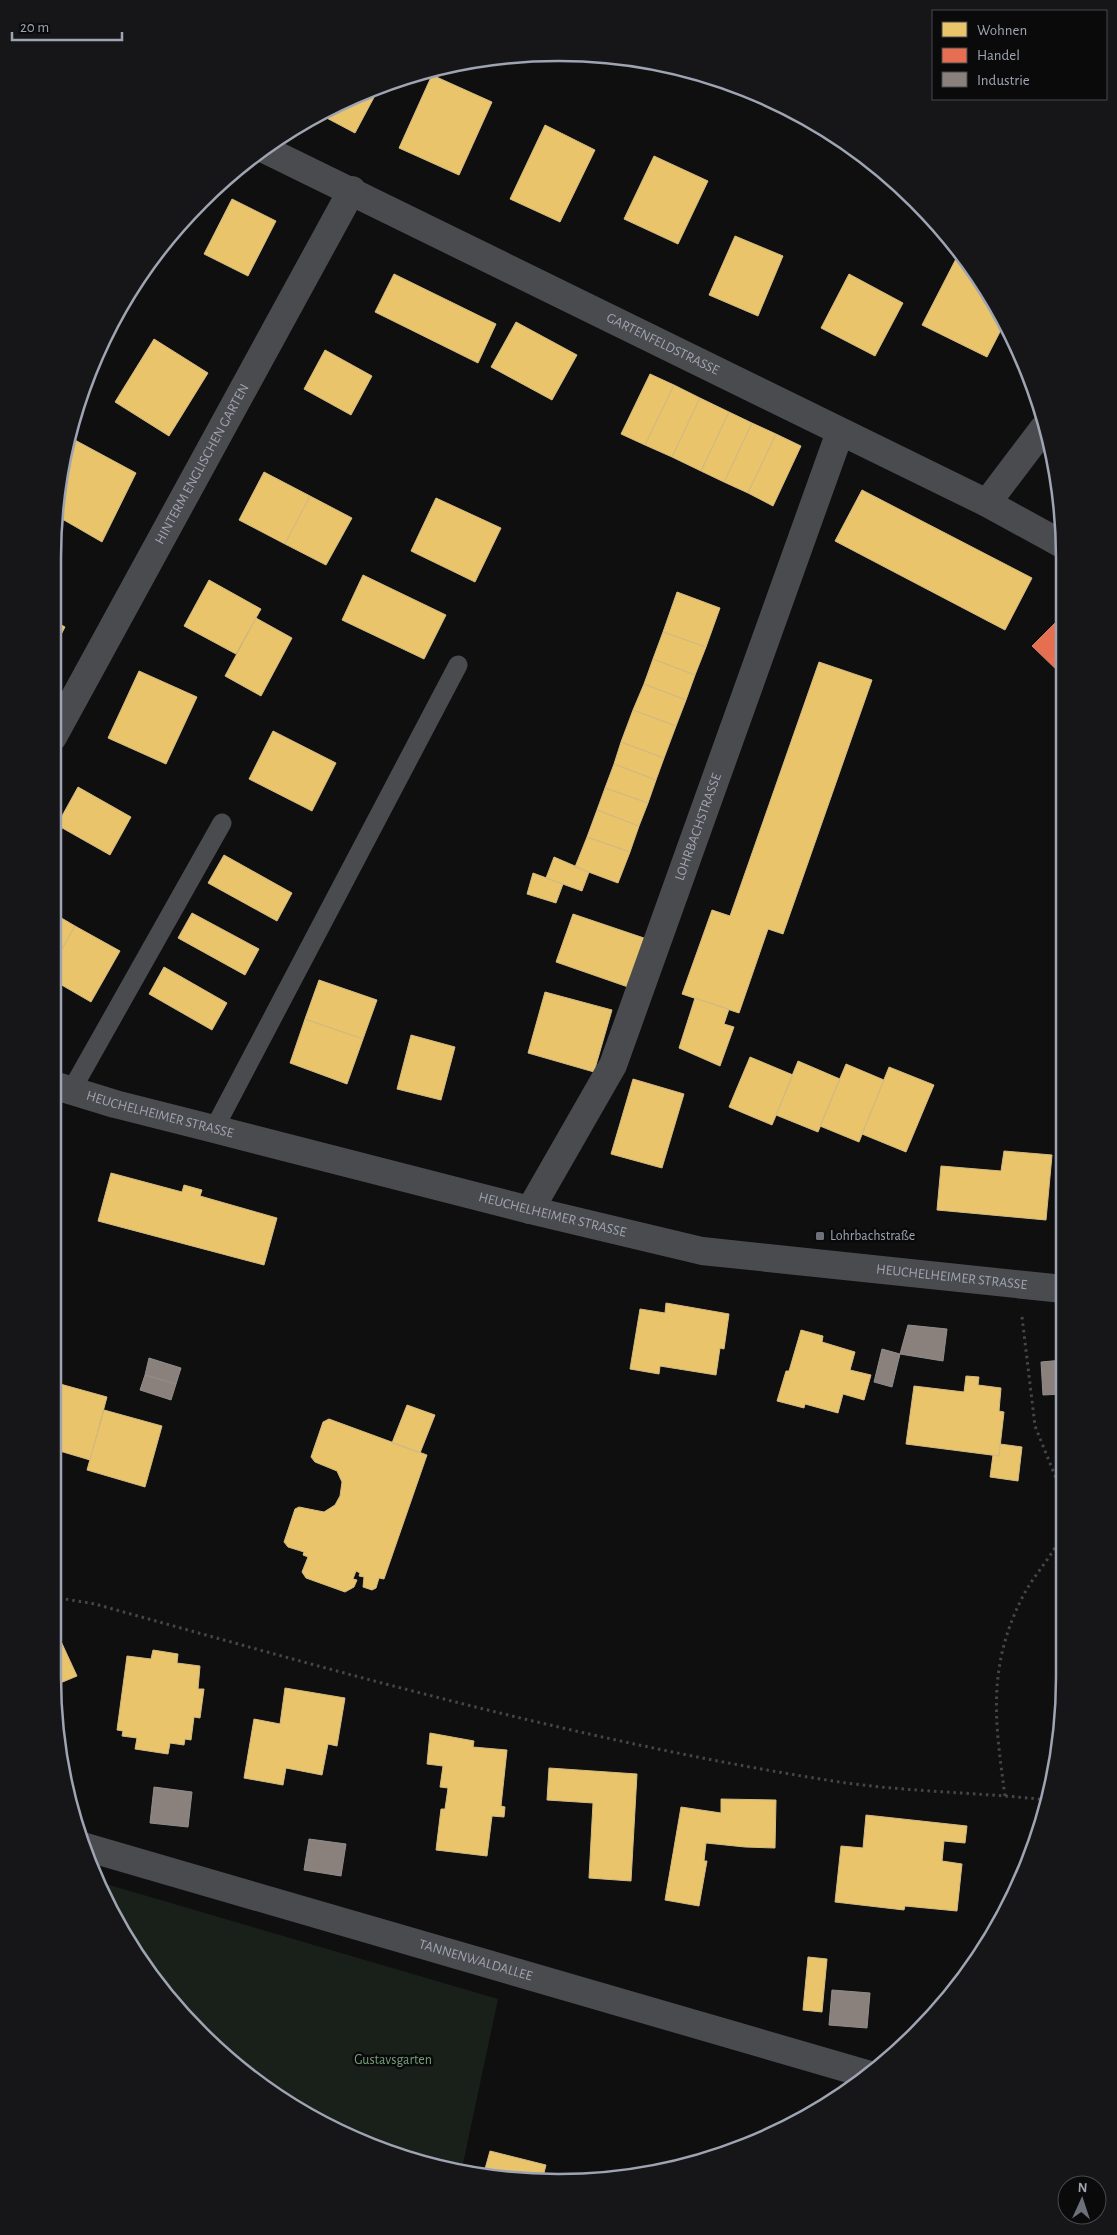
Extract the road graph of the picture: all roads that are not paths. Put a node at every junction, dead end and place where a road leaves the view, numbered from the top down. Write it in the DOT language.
graph roads {
  1 [pos="272,153"];
  2 [pos="352,190"];
  3 [pos="840,432"];
  4 [pos="1040,433"];
  5 [pos="987,503"];
  6 [pos="1055,540"];
  7 [pos="458,665"];
  8 [pos="61,721"];
  9 [pos="222,823"];
  10 [pos="62,1088"];
  11 [pos="214,1130"];
  12 [pos="530,1210"];
  13 [pos="1056,1288"];
  14 [pos="93,1849"];
  15 [pos="860,2072"];
  1 -- 2 [label="street, GARTENFELDSTRASSE"];
  2 -- 3 [label="street, GARTENFELDSTRASSE"];
  2 -- 8 [label="street, HINTERM ENGLISCHEN GARTEN"];
  3 -- 5 [label="street, GARTENFELDSTRASSE"];
  3 -- 12 [label="street, LOHRBACHSTRASSE"];
  4 -- 5 [label="street"];
  5 -- 6 [label="street, GARTENFELDSTRASSE"];
  7 -- 11 [label="lane"];
  9 -- 10 [label="lane"];
  10 -- 11 [label="street, HEUCHELHEIMER STRASSE"];
  11 -- 12 [label="street, HEUCHELHEIMER STRASSE"];
  12 -- 13 [label="street, HEUCHELHEIMER STRASSE"];
  14 -- 15 [label="street, TANNENWALDALLEE"];
}
